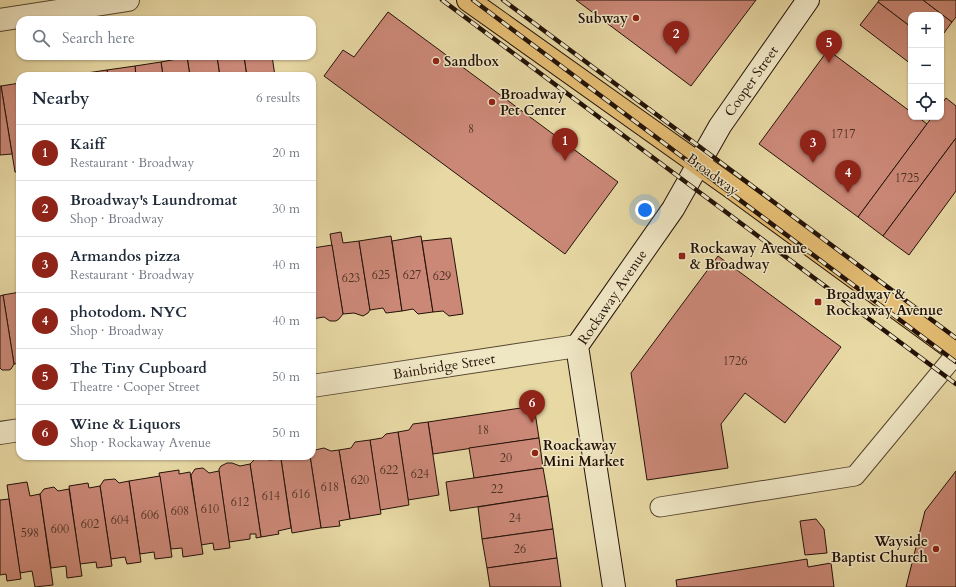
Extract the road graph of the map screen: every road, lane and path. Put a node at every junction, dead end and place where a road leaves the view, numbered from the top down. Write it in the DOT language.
graph roads {
  1 [pos="128,0"];
  2 [pos="468,0"];
  3 [pos="803,2"];
  4 [pos="26,16"];
  5 [pos="16,18"];
  6 [pos="0,20"];
  7 [pos="698,164"];
  8 [pos="577,346"];
  9 [pos="956,352"];
  10 [pos="316,385"];
  11 [pos="16,431"];
  12 [pos="0,433"];
  13 [pos="660,507"];
  14 [pos="614,587"];
  1 -- 4 [label="main road"];
  2 -- 7 [label="main road, Broadway"];
  3 -- 7 [label="main road, Cooper Street"];
  5 -- 6 [label="main road"];
  7 -- 8 [label="main road, Rockaway Avenue"];
  7 -- 9 [label="main road, Broadway"];
  8 -- 10 [label="main road, Bainbridge Street"];
  8 -- 14 [label="main road, Rockaway Avenue"];
  9 -- 13 [label="lane"];
  11 -- 12 [label="main road"];
}
